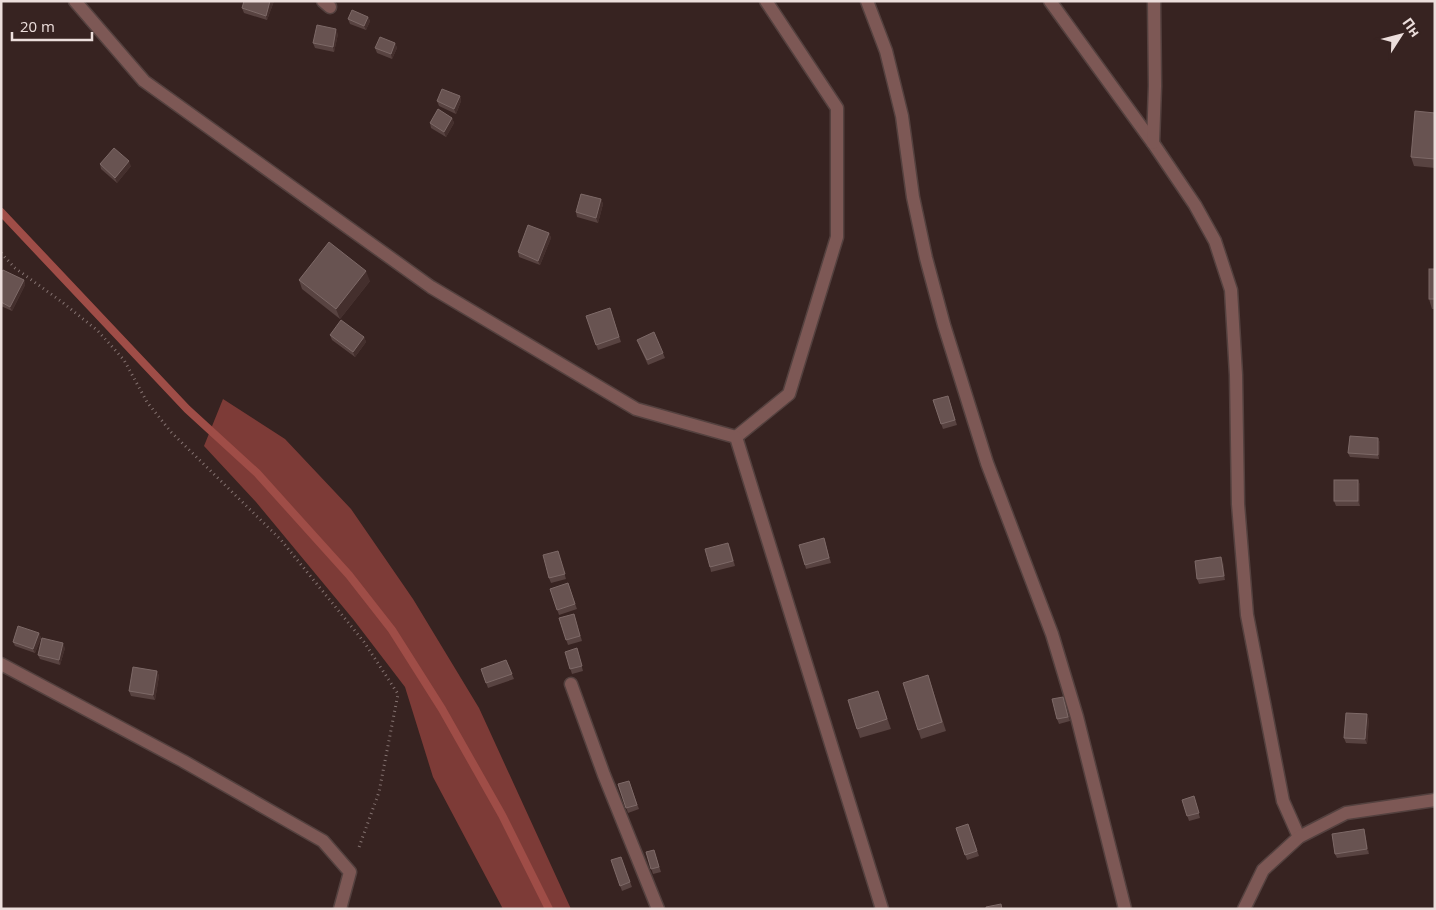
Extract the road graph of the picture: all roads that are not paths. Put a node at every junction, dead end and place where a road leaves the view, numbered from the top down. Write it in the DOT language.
graph roads {
  1 [pos="75,1"];
  2 [pos="766,1"];
  3 [pos="866,1"];
  4 [pos="1050,1"];
  5 [pos="1154,1"];
  6 [pos="1154,143"];
  7 [pos="736,437"];
  8 [pos="1,664"];
  9 [pos="571,684"];
  10 [pos="1435,800"];
  11 [pos="1299,837"];
  12 [pos="340,909"];
  13 [pos="658,909"];
  14 [pos="882,909"];
  15 [pos="1124,909"];
  16 [pos="1244,909"];
  1 -- 7 [label="street"];
  2 -- 7 [label="street"];
  3 -- 15 [label="street"];
  4 -- 6 [label="street"];
  5 -- 6 [label="street"];
  6 -- 11 [label="street"];
  7 -- 14 [label="street"];
  8 -- 12 [label="street"];
  9 -- 13 [label="street"];
  10 -- 11 [label="street"];
  11 -- 16 [label="street"];
}
